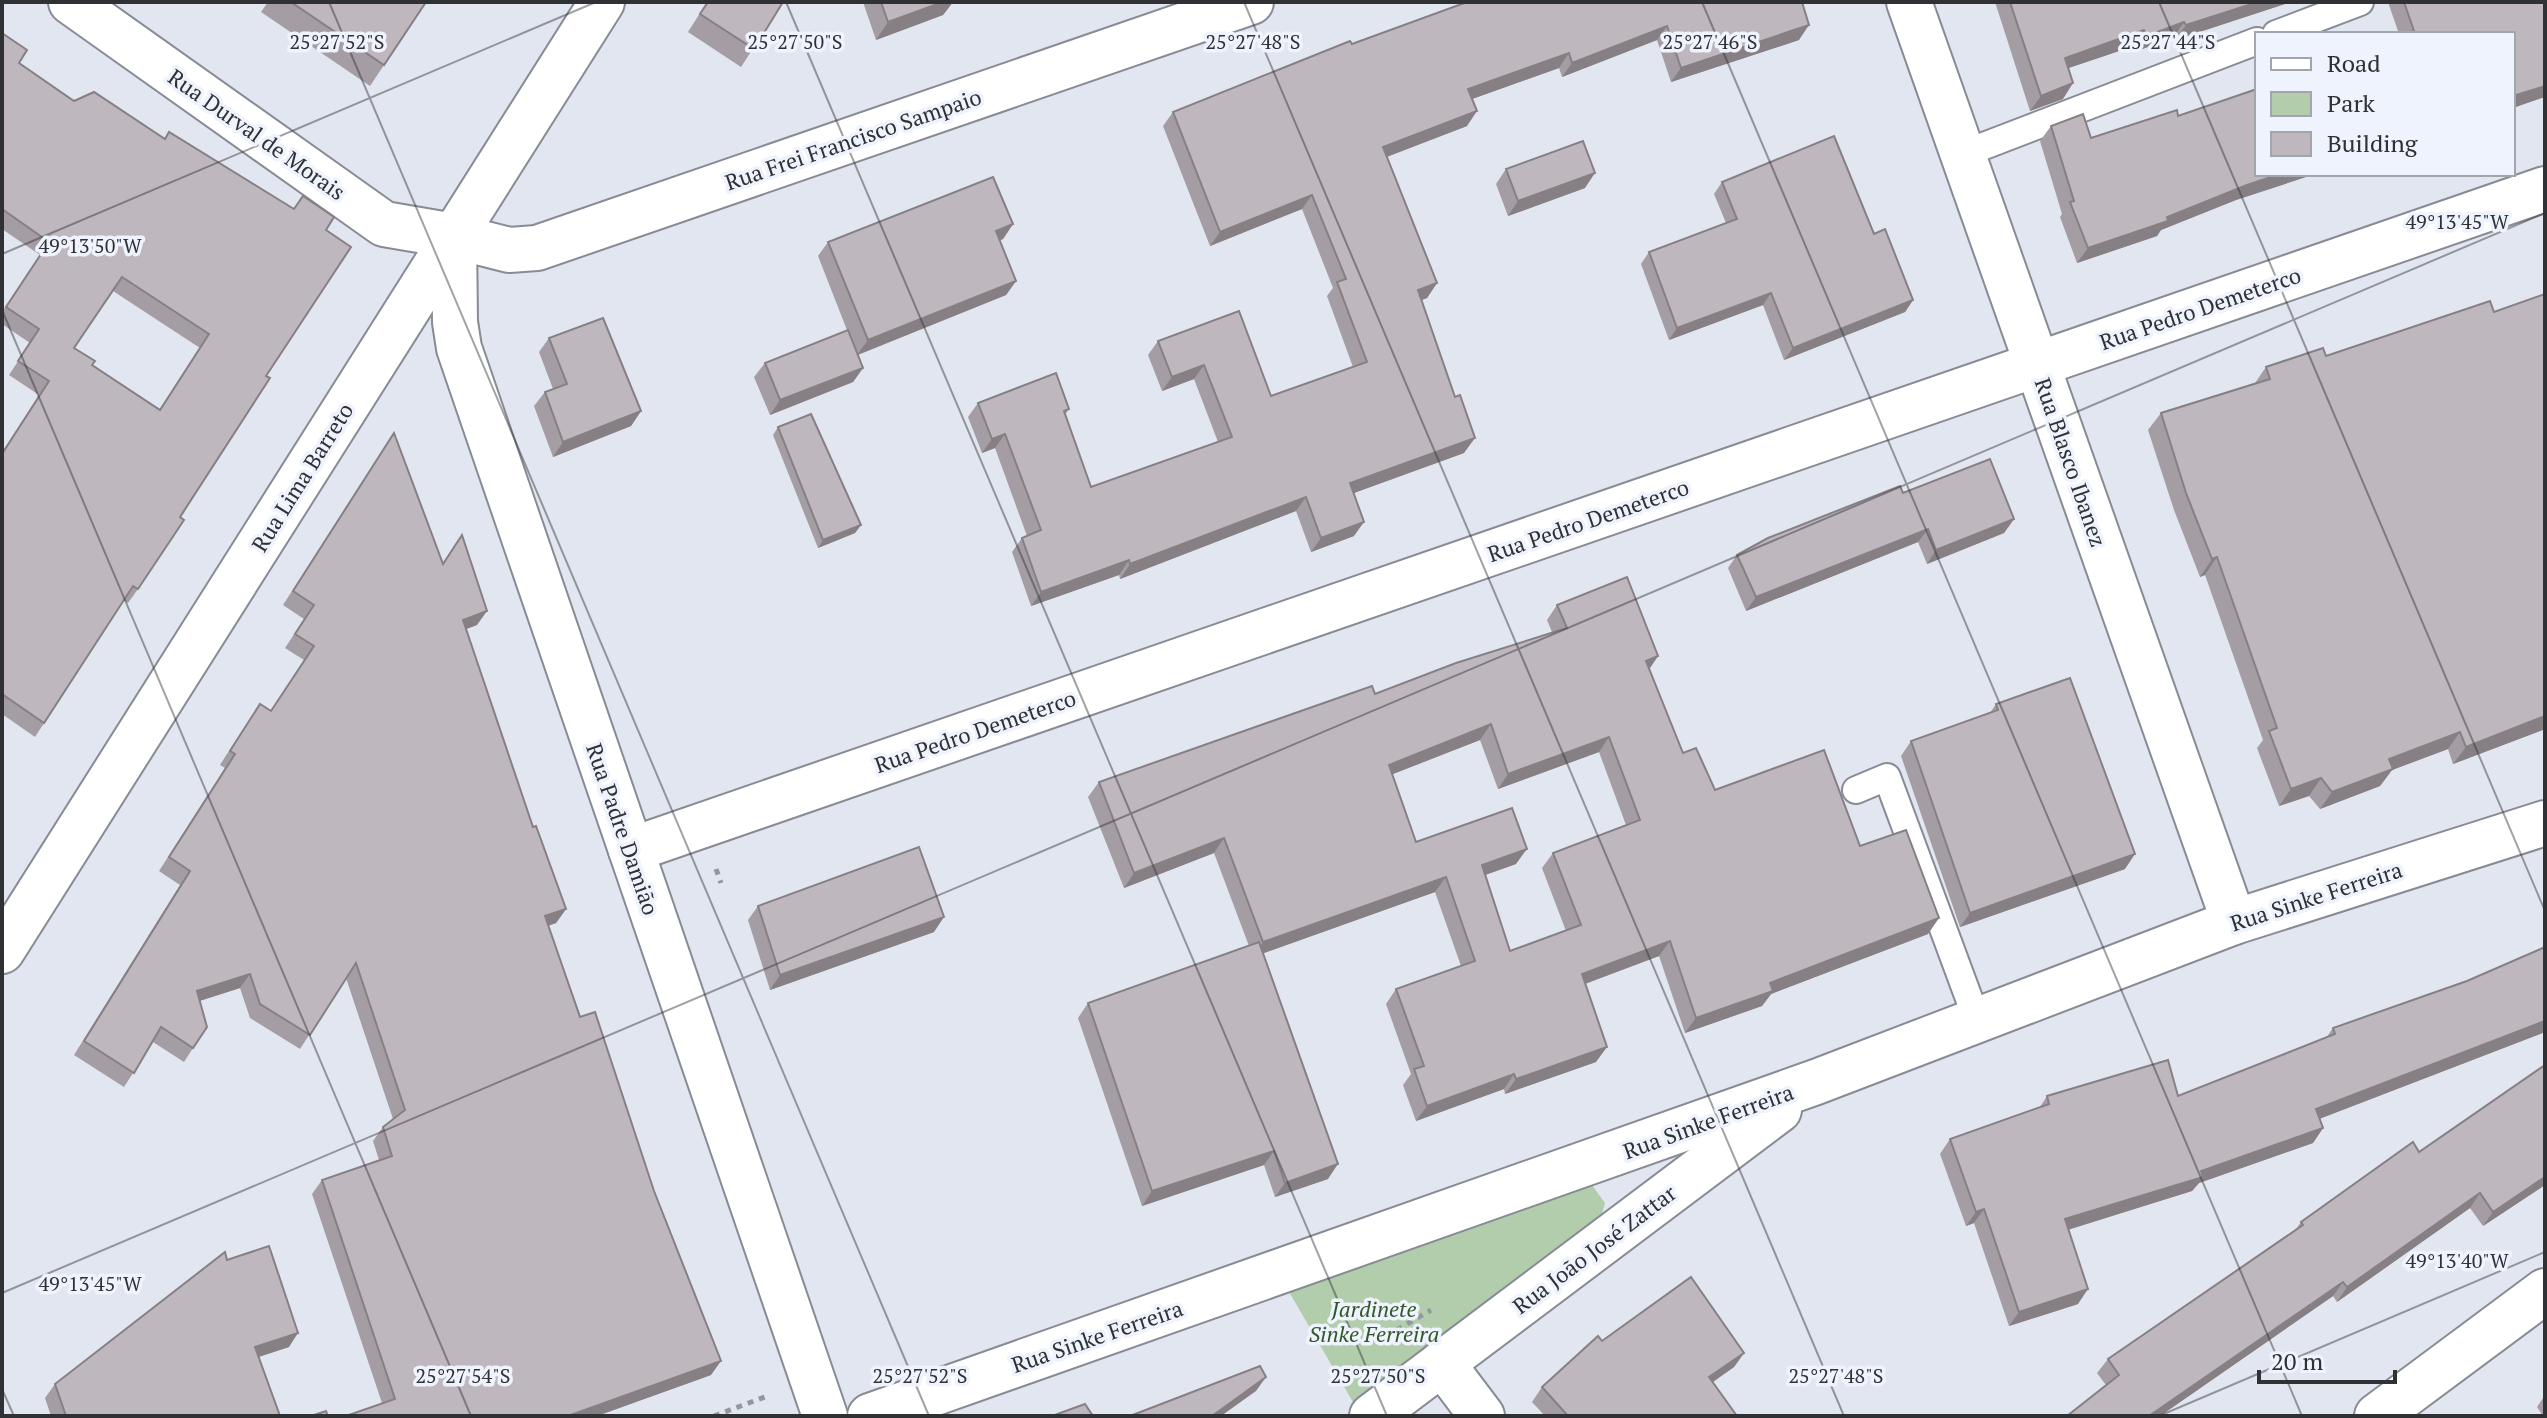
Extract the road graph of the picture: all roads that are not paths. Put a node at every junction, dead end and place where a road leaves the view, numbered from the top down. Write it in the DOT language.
graph roads {
  1 [pos="602,2"];
  2 [pos="1251,2"];
  3 [pos="1909,2"];
  4 [pos="2360,2"];
  5 [pos="90,8"];
  6 [pos="2281,32"];
  7 [pos="2255,42"];
  8 [pos="1963,154"];
  9 [pos="2545,189"];
  10 [pos="454,236"];
  11 [pos="2037,365"];
  12 [pos="1856,790"];
  13 [pos="2545,823"];
  14 [pos="631,850"];
  15 [pos="2234,922"];
  16 [pos="2,951"];
  17 [pos="1977,1020"];
  18 [pos="1816,1082"];
  19 [pos="2545,1291"];
  20 [pos="1442,1363"];
  21 [pos="825,1416"];
  22 [pos="870,1416"];
  23 [pos="1372,1416"];
  24 [pos="1482,1416"];
  25 [pos="2377,1416"];
  1 -- 10 [label="street, Rua Lima Barreto"];
  2 -- 10 [label="street, Rua Frei Francisco Sampaio"];
  3 -- 8 [label="street, Rua Blasco Ibanez"];
  4 -- 6 [label="lane"];
  5 -- 10 [label="street, Rua Durval de Morais"];
  7 -- 8 [label="lane"];
  8 -- 11 [label="street, Rua Blasco Ibanez"];
  9 -- 11 [label="street, Rua Pedro Demeterco"];
  10 -- 14 [label="street, Rua Padre Damião"];
  10 -- 16 [label="street, Rua Lima Barreto"];
  11 -- 14 [label="street, Rua Pedro Demeterco"];
  11 -- 15 [label="street, Rua Blasco Ibanez"];
  12 -- 17 [label="lane"];
  13 -- 15 [label="street, Rua Sinke Ferreira"];
  14 -- 21 [label="street, Rua Padre Damião"];
  15 -- 17 [label="street, Rua Sinke Ferreira"];
  17 -- 18 [label="street, Rua Sinke Ferreira"];
  18 -- 20 [label="street, Rua João José Zattar"];
  18 -- 22 [label="street, Rua Sinke Ferreira"];
  19 -- 25 [label="street"];
  20 -- 23 [label="street, Rua João José Zattar"];
  20 -- 24 [label="street"];
}
